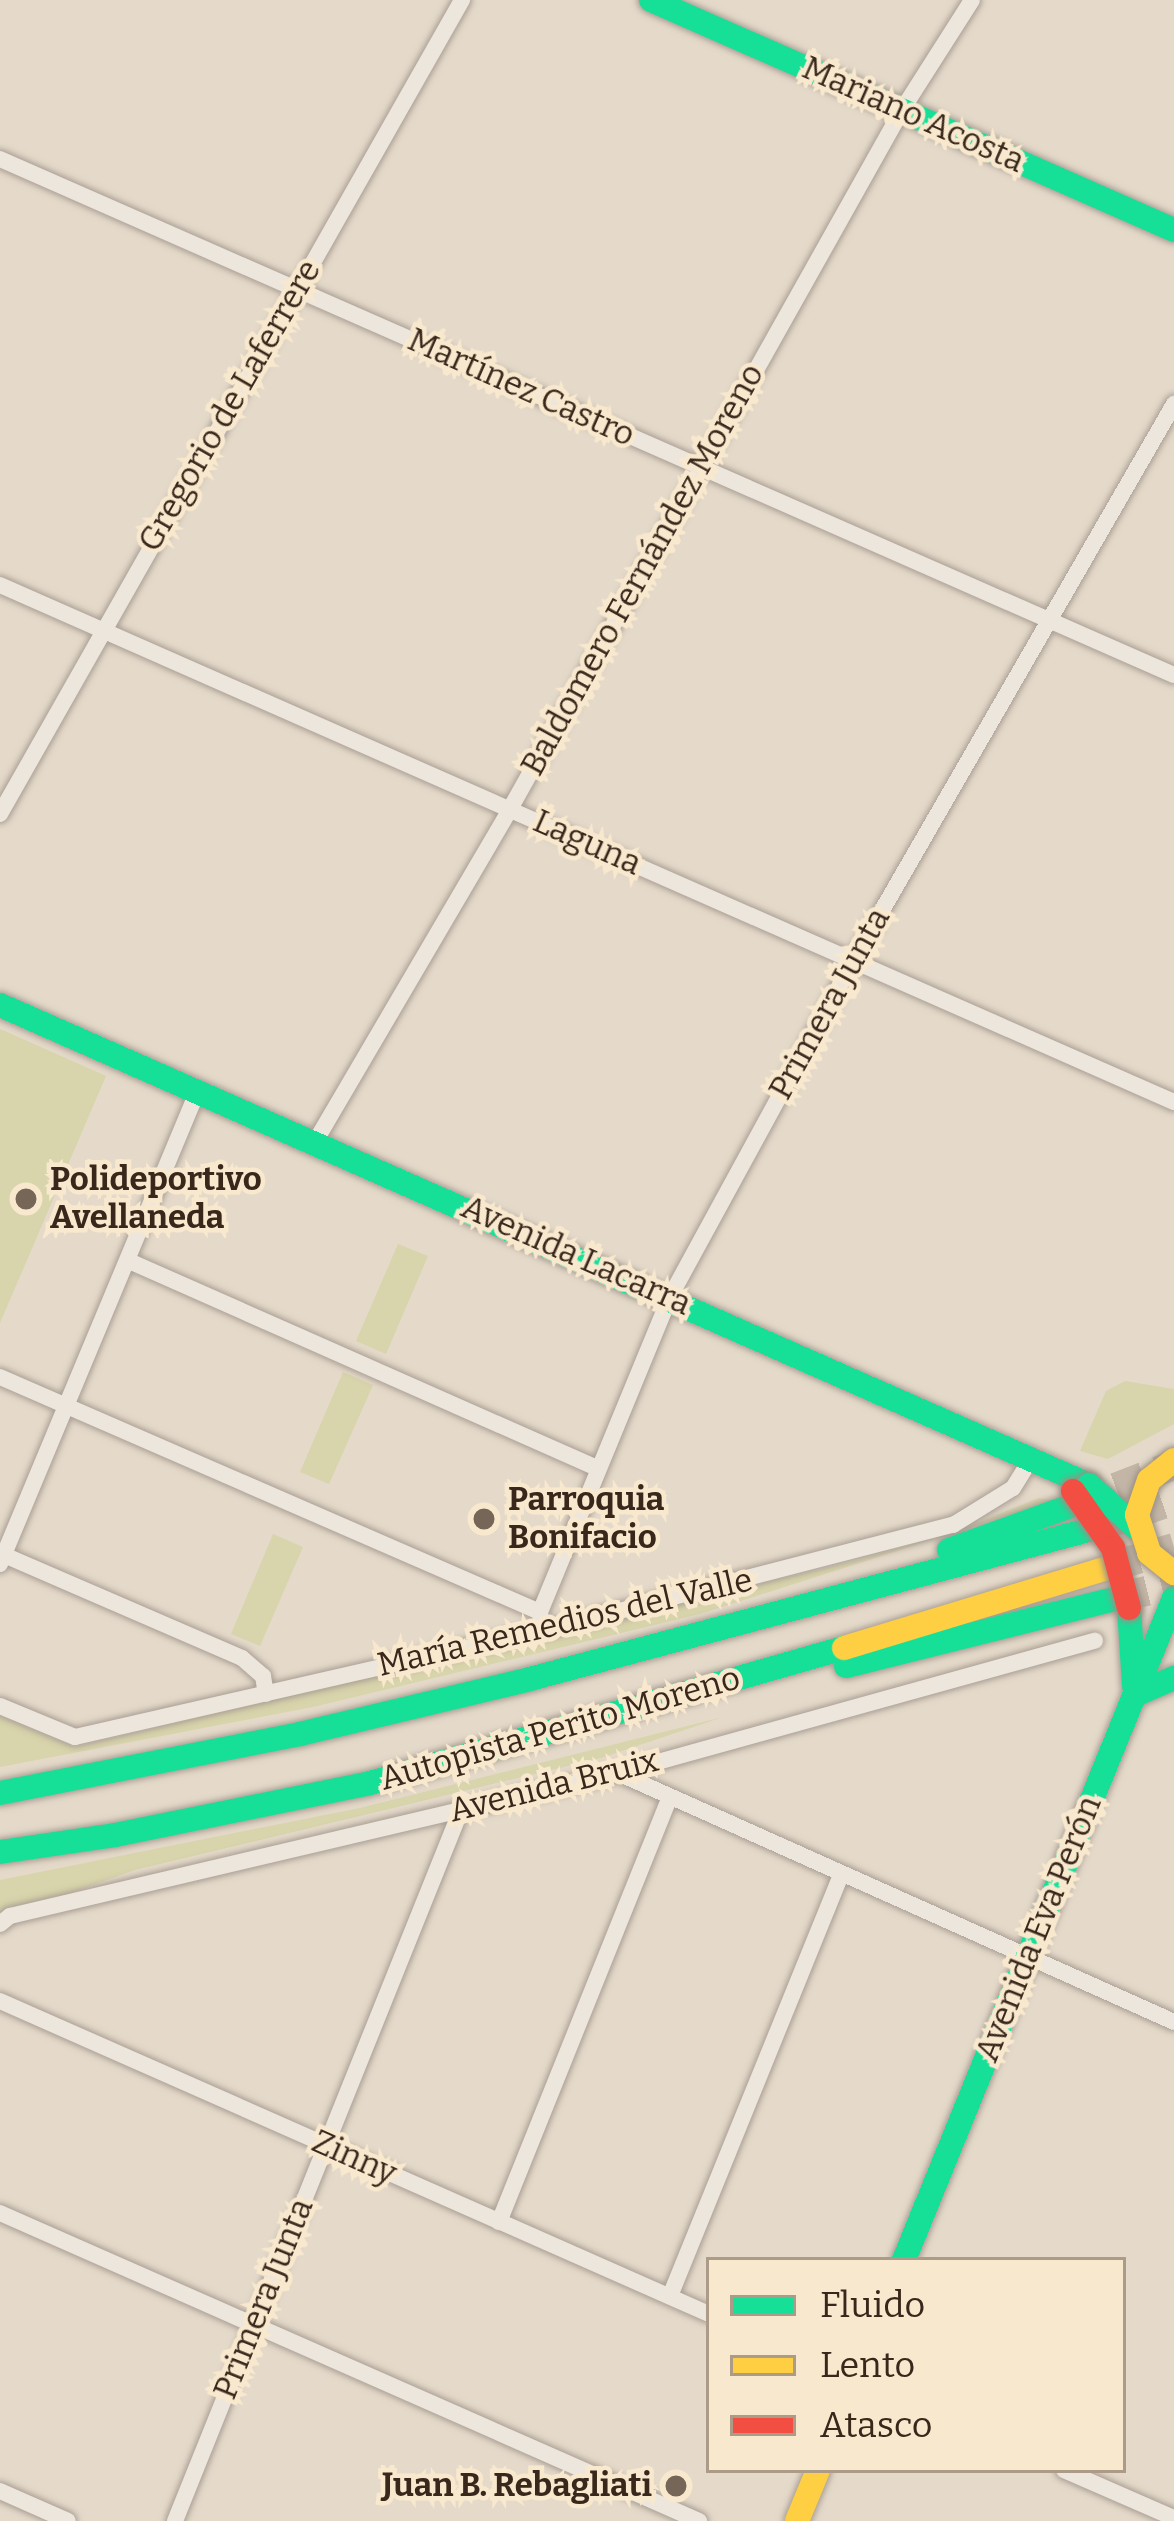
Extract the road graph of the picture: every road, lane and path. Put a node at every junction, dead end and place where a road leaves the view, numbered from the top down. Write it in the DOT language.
graph roads {
  1 [pos="462,0"];
  2 [pos="651,0"];
  3 [pos="972,0"];
  4 [pos="902,110"];
  5 [pos="0,159"];
  6 [pos="1174,230"];
  7 [pos="296,290"];
  8 [pos="1174,404"];
  9 [pos="699,467"];
  10 [pos="0,585"];
  11 [pos="1050,621"];
  12 [pos="102,630"];
  13 [pos="1174,676"];
  14 [pos="510,809"];
  15 [pos="0,814"];
  16 [pos="854,959"];
  17 [pos="0,1005"];
  18 [pos="198,1090"];
  19 [pos="1174,1102"];
  20 [pos="315,1142"];
  21 [pos="129,1262"];
  22 [pos="670,1297"];
  23 [pos="0,1377"];
  24 [pos="68,1406"];
  25 [pos="1174,1460"];
  26 [pos="1042,1466"];
  27 [pos="597,1468"];
  28 [pos="1077,1494"];
  29 [pos="1092,1529"];
  30 [pos="1138,1529"];
  31 [pos="2,1560"];
  32 [pos="1110,1567"];
  33 [pos="1174,1573"];
  34 [pos="1174,1598"];
  35 [pos="1124,1603"];
  36 [pos="813,1604"];
  37 [pos="541,1620"];
  38 [pos="1095,1641"];
  39 [pos="1174,1678"];
  40 [pos="266,1694"];
  41 [pos="1135,1695"];
  42 [pos="0,1706"];
  43 [pos="652,1706"];
  44 [pos="618,1773"];
  45 [pos="0,1793"];
  46 [pos="669,1799"];
  47 [pos="460,1810"];
  48 [pos="0,1852"];
  49 [pos="841,1874"];
  50 [pos="5,1920"];
  51 [pos="1028,1958"];
  52 [pos="0,2001"];
  53 [pos="1174,2022"];
  54 [pos="325,2144"];
  55 [pos="0,2213"];
  56 [pos="499,2222"];
  57 [pos="905,2257"];
  58 [pos="670,2296"];
  59 [pos="706,2313"];
  60 [pos="254,2325"];
  61 [pos="817,2473"];
  62 [pos="1071,2473"];
  63 [pos="0,2492"];
  64 [pos="1174,2518"];
  65 [pos="68,2521"];
  66 [pos="175,2521"];
  67 [pos="699,2521"];
  68 [pos="797,2521"];
  1 -- 7 [label="street, Gregorio de Laferrere"];
  2 -- 4 [label="main road, Mariano Acosta"];
  3 -- 4 [label="street, Baldomero Fernández Moreno"];
  4 -- 6 [label="main road, Mariano Acosta"];
  4 -- 9 [label="street, Baldomero Fernández Moreno"];
  5 -- 7 [label="street, Martínez Castro"];
  7 -- 9 [label="street, Martínez Castro"];
  7 -- 12 [label="street, Gregorio de Laferrere"];
  8 -- 11 [label="street, Primera Junta"];
  9 -- 11 [label="street, Martínez Castro"];
  9 -- 14 [label="street, Baldomero Fernández Moreno"];
  10 -- 12 [label="street, Laguna"];
  11 -- 13 [label="street, Martínez Castro"];
  11 -- 16 [label="street, Primera Junta"];
  12 -- 14 [label="street, Laguna"];
  12 -- 15 [label="street, Gregorio de Laferrere"];
  14 -- 16 [label="street, Laguna"];
  14 -- 20 [label="street, Baldomero Fernández Moreno"];
  16 -- 19 [label="street, Laguna"];
  16 -- 22 [label="street, Primera Junta"];
  17 -- 18 [label="main road, Avenida Lacarra"];
  18 -- 20 [label="main road, Avenida Lacarra"];
  18 -- 21 [label="street"];
  20 -- 22 [label="main road, Avenida Lacarra"];
  21 -- 24 [label="street"];
  21 -- 27 [label="street"];
  22 -- 26 [label="main road, Avenida Lacarra"];
  22 -- 27 [label="street, Primera Junta"];
  23 -- 24 [label="street"];
  24 -- 31 [label="street"];
  24 -- 37 [label="street"];
  25 -- 30 [label="main road, bridge"];
  26 -- 28 [label="main road"];
  26 -- 37 [label="street, María Remedios del Valle"];
  27 -- 37 [label="street, Primera Junta"];
  28 -- 30 [label="main road, bridge"];
  28 -- 35 [label="main road, bridge"];
  28 -- 36 [label="main road"];
  29 -- 36 [label="main road, Autopista Perito Moreno"];
  30 -- 33 [label="main road, bridge"];
  31 -- 40 [label="street"];
  32 -- 43 [label="main road, Autopista Perito Moreno"];
  34 -- 41 [label="main road, Avenida Eva Perón"];
  35 -- 41 [label="main road"];
  35 -- 43 [label="main road"];
  36 -- 45 [label="main road, Autopista Perito Moreno"];
  37 -- 40 [label="street, María Remedios del Valle"];
  38 -- 44 [label="street, Avenida Bruix"];
  39 -- 41 [label="main road"];
  40 -- 42 [label="street, María Remedios del Valle"];
  41 -- 51 [label="main road, Avenida Eva Perón"];
  43 -- 48 [label="main road, Autopista Perito Moreno"];
  44 -- 46 [label="street"];
  44 -- 47 [label="street, Avenida Bruix"];
  46 -- 49 [label="street"];
  46 -- 56 [label="street"];
  47 -- 50 [label="street, Avenida Bruix"];
  47 -- 54 [label="street, Primera Junta"];
  49 -- 51 [label="street"];
  49 -- 58 [label="street"];
  51 -- 53 [label="street"];
  51 -- 57 [label="main road, Avenida Eva Perón"];
  52 -- 54 [label="street, Zinny"];
  54 -- 56 [label="street, Zinny"];
  54 -- 60 [label="street, Primera Junta"];
  55 -- 60 [label="street"];
  56 -- 58 [label="street, Zinny"];
  58 -- 59 [label="street, Zinny"];
  60 -- 66 [label="street, Primera Junta"];
  60 -- 67 [label="street"];
  61 -- 68 [label="main road"];
  62 -- 64 [label="street"];
  63 -- 65 [label="street"];
}
